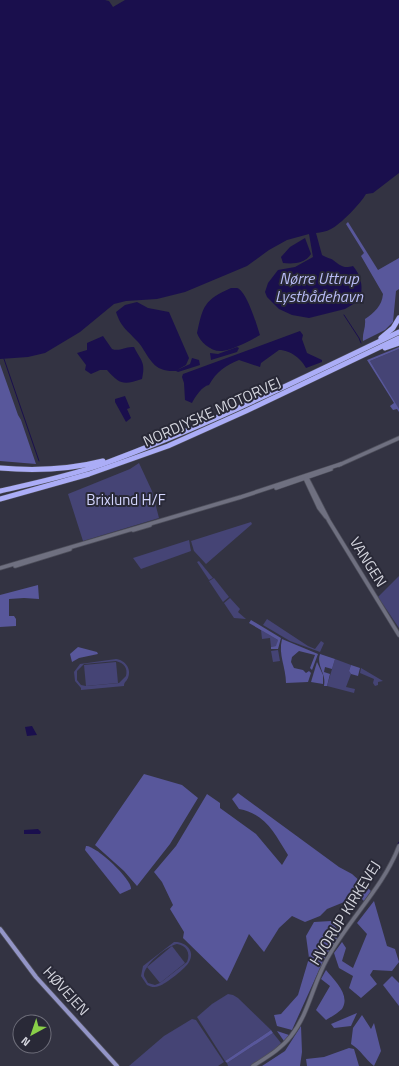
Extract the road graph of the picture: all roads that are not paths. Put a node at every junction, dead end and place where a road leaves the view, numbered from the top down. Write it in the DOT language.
graph roads {
  1 [pos="399,318"];
  2 [pos="399,332"];
  3 [pos="399,338"];
  4 [pos="399,343"];
  5 [pos="312,380"];
  6 [pos="284,387"];
  7 [pos="399,437"];
  8 [pos="121,456"];
  9 [pos="0,469"];
  10 [pos="306,477"];
  11 [pos="0,490"];
  12 [pos="0,497"];
  13 [pos="2,568"];
  14 [pos="387,616"];
  15 [pos="399,630"];
  16 [pos="399,634"];
  17 [pos="399,846"];
  18 [pos="0,929"];
  19 [pos="117,1066"];
  20 [pos="253,1066"];
  1 -- 6 [label="highway"];
  2 -- 6 [label="highway, NORDJYSKE MOTORVEJ"];
  3 -- 5 [label="highway, NORDJYSKE MOTORVEJ"];
  4 -- 5 [label="highway"];
  5 -- 12 [label="highway, NORDJYSKE MOTORVEJ"];
  6 -- 8 [label="highway, NORDJYSKE MOTORVEJ"];
  7 -- 10 [label="street"];
  8 -- 9 [label="highway"];
  8 -- 11 [label="highway"];
  10 -- 13 [label="street"];
  10 -- 14 [label="street, VANGEN"];
  14 -- 15 [label="street, VANGEN"];
  14 -- 16 [label="street, VANGEN"];
  17 -- 20 [label="street, HVORUP KIRKEVEJ"];
  18 -- 19 [label="main road, HØVEJEN"];
}
